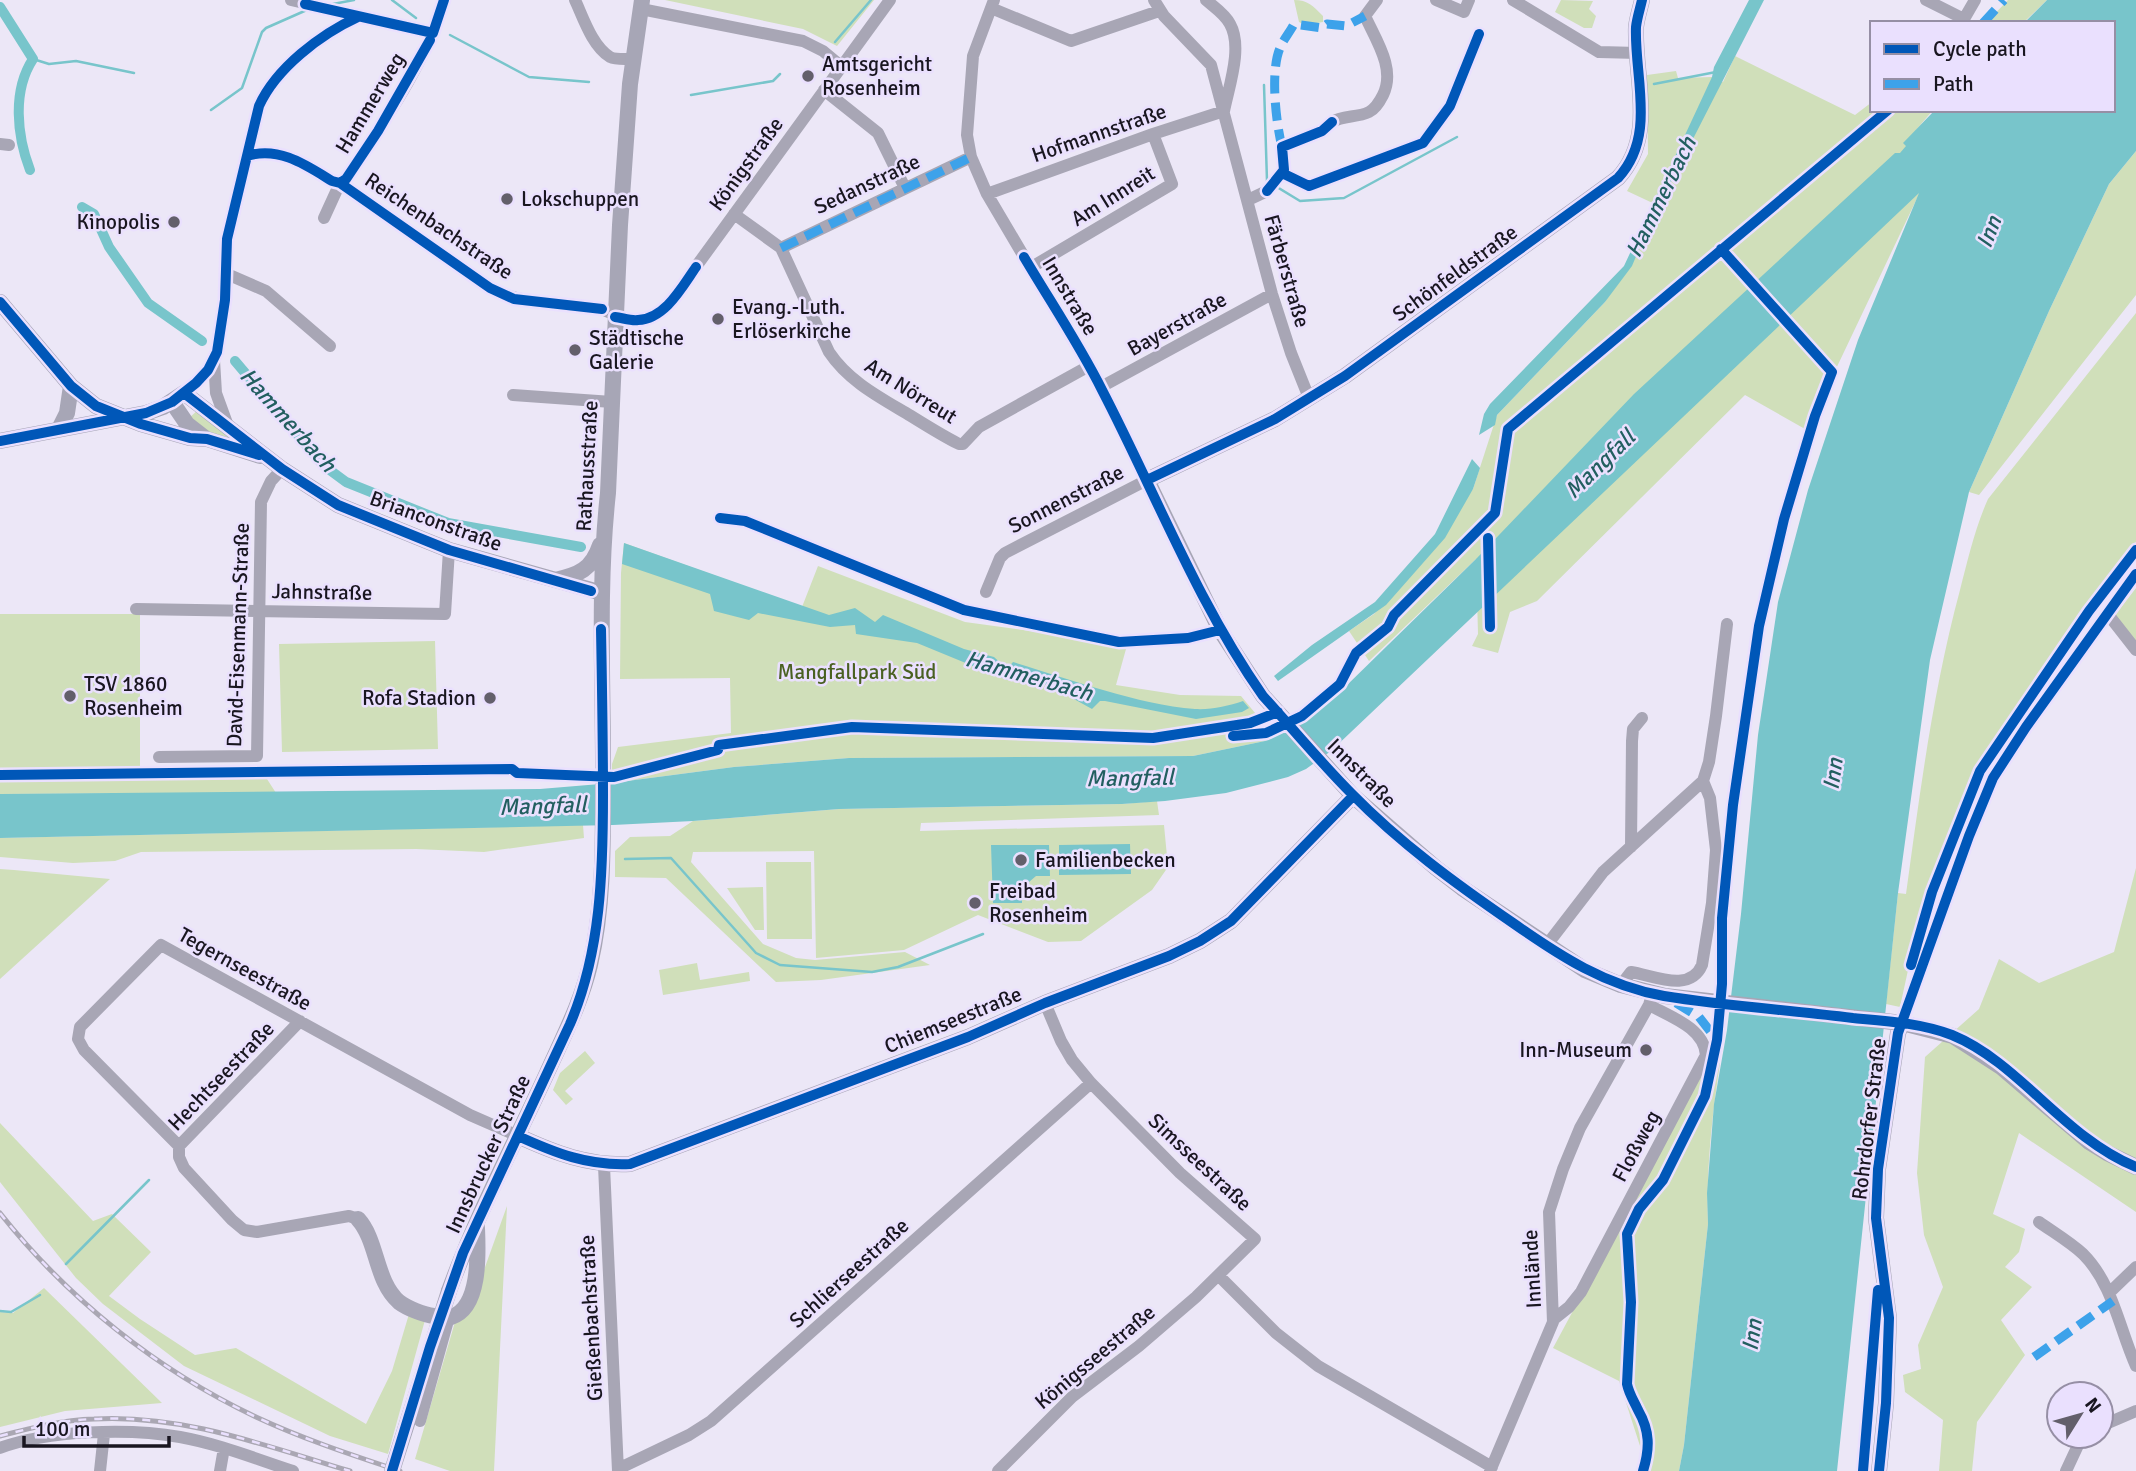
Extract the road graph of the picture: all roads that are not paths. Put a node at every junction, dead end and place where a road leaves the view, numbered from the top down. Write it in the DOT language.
graph roads {
  1 [pos="291,0"];
  2 [pos="444,0"];
  3 [pos="575,0"];
  4 [pos="890,0"];
  5 [pos="1206,0"];
  6 [pos="1377,0"];
  7 [pos="1436,0"];
  8 [pos="1469,0"];
  9 [pos="1513,0"];
  10 [pos="1642,0"];
  11 [pos="1926,0"];
  12 [pos="1975,0"];
  13 [pos="993,4"];
  14 [pos="641,5"];
  15 [pos="1156,5"];
  16 [pos="321,8"];
  17 [pos="358,17"];
  18 [pos="331,32"];
  19 [pos="433,33"];
  20 [pos="1235,53"];
  21 [pos="1638,53"];
  22 [pos="632,60"];
  23 [pos="1211,65"];
  24 [pos="841,66"];
  25 [pos="824,90"];
  26 [pos="1224,111"];
  27 [pos="1332,122"];
  28 [pos="1153,134"];
  29 [pos="247,156"];
  30 [pos="971,157"];
  31 [pos="340,183"];
  32 [pos="905,188"];
  33 [pos="1267,191"];
  34 [pos="987,194"];
  35 [pos="1248,200"];
  36 [pos="734,214"];
  37 [pos="324,218"];
  38 [pos="781,248"];
  39 [pos="1030,268"];
  40 [pos="227,274"];
  41 [pos="1272,294"];
  42 [pos="0,302"];
  43 [pos="615,317"];
  44 [pos="330,346"];
  45 [pos="214,360"];
  46 [pos="1089,366"];
  47 [pos="71,386"];
  48 [pos="1101,387"];
  49 [pos="513,395"];
  50 [pos="178,398"];
  51 [pos="1309,398"];
  52 [pos="612,402"];
  53 [pos="124,418"];
  54 [pos="86,425"];
  55 [pos="228,426"];
  56 [pos="59,429"];
  57 [pos="207,439"];
  58 [pos="0,440"];
  59 [pos="268,458"];
  60 [pos="282,469"];
  61 [pos="1147,480"];
  62 [pos="603,537"];
  63 [pos="449,550"];
  64 [pos="2136,574"];
  65 [pos="553,580"];
  66 [pos="986,592"];
  67 [pos="602,593"];
  68 [pos="136,609"];
  69 [pos="259,611"];
  70 [pos="2107,612"];
  71 [pos="1727,624"];
  72 [pos="2136,650"];
  73 [pos="1642,718"];
  74 [pos="159,757"];
  75 [pos="1703,781"];
  76 [pos="1353,796"];
  77 [pos="1631,846"];
  78 [pos="603,851"];
  79 [pos="1546,946"];
  80 [pos="1621,985"];
  81 [pos="1651,999"];
  82 [pos="1045,1003"];
  83 [pos="300,1021"];
  84 [pos="1902,1023"];
  85 [pos="1091,1083"];
  86 [pos="518,1136"];
  87 [pos="179,1146"];
  88 [pos="604,1166"];
  89 [pos="2136,1167"];
  90 [pos="358,1219"];
  91 [pos="476,1222"];
  92 [pos="2039,1222"];
  93 [pos="2136,1267"];
  94 [pos="1219,1276"];
  95 [pos="2109,1293"];
  96 [pos="449,1317"];
  97 [pos="1554,1319"];
  98 [pos="2136,1366"];
  99 [pos="2136,1411"];
  100 [pos="420,1420"];
  101 [pos="2115,1420"];
  102 [pos="104,1433"];
  103 [pos="0,1448"];
  104 [pos="224,1448"];
  105 [pos="2076,1450"];
  106 [pos="1491,1469"];
  107 [pos="618,1470"];
  108 [pos="100,1471"];
  109 [pos="220,1471"];
  110 [pos="293,1471"];
  111 [pos="392,1471"];
  112 [pos="998,1471"];
  113 [pos="1879,1471"];
  114 [pos="2066,1471"];
  1 -- 16 [label="street"];
  2 -- 19 [label="street, Hammerweg"];
  3 -- 22 [label="street"];
  4 -- 24 [label="street, Königstraße"];
  5 -- 20 [label="street, Färberstraße"];
  6 -- 27 [label="street"];
  7 -- 8 [label="street"];
  9 -- 21 [label="street"];
  10 -- 21 [label="main road, Schönfeldstraße"];
  11 -- 12 [label="street"];
  13 -- 15 [label="street"];
  13 -- 30 [label="street, Innstraße"];
  14 -- 22 [label="main road, Rathausstraße"];
  14 -- 24 [label="street"];
  15 -- 23 [label="street, Färberstraße"];
  16 -- 17 [label="street"];
  16 -- 18 [label="street"];
  17 -- 18 [label="street"];
  17 -- 19 [label="street"];
  18 -- 29 [label="street"];
  19 -- 31 [label="street, Hammerweg"];
  20 -- 23 [label="street"];
  20 -- 26 [label="street, Färberstraße"];
  21 -- 51 [label="main road, Schönfeldstraße"];
  22 -- 43 [label="main road, Rathausstraße"];
  23 -- 26 [label="street, Färberstraße"];
  24 -- 25 [label="street, Königstraße"];
  25 -- 32 [label="street"];
  25 -- 36 [label="street, Königstraße"];
  26 -- 28 [label="street, Hofmannstraße"];
  26 -- 35 [label="street, Färberstraße"];
  28 -- 34 [label="street, Hofmannstraße"];
  28 -- 39 [label="street, Am Innreit"];
  29 -- 31 [label="street, Reichenbachstraße"];
  29 -- 40 [label="street"];
  30 -- 32 [label="street, Sedanstraße"];
  30 -- 34 [label="street, Innstraße"];
  31 -- 37 [label="street, Hammerweg"];
  31 -- 43 [label="street, Reichenbachstraße"];
  32 -- 38 [label="street, Sedanstraße"];
  33 -- 35 [label="street"];
  34 -- 39 [label="street, Innstraße"];
  35 -- 41 [label="street, Färberstraße"];
  36 -- 38 [label="street, Am Nörreut"];
  36 -- 43 [label="street, Königstraße"];
  38 -- 46 [label="street, Am Nörreut"];
  39 -- 46 [label="street, Innstraße"];
  40 -- 44 [label="street"];
  40 -- 45 [label="street"];
  41 -- 48 [label="street, Bayerstraße"];
  41 -- 51 [label="street, Färberstraße"];
  42 -- 47 [label="main road"];
  43 -- 52 [label="main road, Rathausstraße"];
  45 -- 50 [label="street"];
  45 -- 55 [label="street"];
  46 -- 48 [label="street, Innstraße"];
  47 -- 53 [label="main road, Brianconstraße"];
  47 -- 54 [label="main road"];
  47 -- 56 [label="main road"];
  48 -- 61 [label="street, Innstraße"];
  49 -- 52 [label="street"];
  50 -- 53 [label="main road"];
  50 -- 55 [label="main road, Brianconstraße"];
  50 -- 57 [label="main road, Brianconstraße"];
  51 -- 61 [label="main road, Schönfeldstraße"];
  52 -- 62 [label="main road, Rathausstraße"];
  53 -- 54 [label="main road"];
  53 -- 57 [label="main road, Brianconstraße"];
  54 -- 56 [label="main road"];
  55 -- 59 [label="main road, Brianconstraße"];
  56 -- 58 [label="main road"];
  57 -- 59 [label="main road, Brianconstraße"];
  59 -- 60 [label="main road, Brianconstraße"];
  60 -- 63 [label="main road, Brianconstraße"];
  60 -- 69 [label="street, David-Eisenmann-Straße"];
  61 -- 66 [label="street, Sonnenstraße"];
  61 -- 76 [label="main road, Innstraße"];
  62 -- 65 [label="main road"];
  62 -- 67 [label="main road, Rathausstraße"];
  63 -- 65 [label="main road, Brianconstraße"];
  63 -- 69 [label="street, Jahnstraße"];
  64 -- 70 [label="street"];
  65 -- 67 [label="main road, Brianconstraße"];
  67 -- 78 [label="main road, Rathausstraße"];
  68 -- 69 [label="street, Jahnstraße"];
  69 -- 74 [label="street, David-Eisenmann-Straße"];
  70 -- 72 [label="street"];
  70 -- 84 [label="street"];
  71 -- 75 [label="street"];
  73 -- 77 [label="street"];
  75 -- 77 [label="street"];
  75 -- 80 [label="street"];
  76 -- 79 [label="main road, Innstraße"];
  76 -- 82 [label="main road, Chiemseestraße"];
  77 -- 79 [label="street"];
  78 -- 86 [label="main road, Innsbrucker Straße"];
  79 -- 80 [label="main road, Innstraße"];
  80 -- 81 [label="main road, Innstraße"];
  81 -- 84 [label="main road, Innstraße"];
  81 -- 97 [label="street, Innlände"];
  81 -- 97 [label="street, Floßweg"];
  82 -- 85 [label="street, Simsseestraße"];
  82 -- 88 [label="main road, Chiemseestraße"];
  83 -- 86 [label="street, Tegernseestraße"];
  83 -- 87 [label="street, Hechtseestraße"];
  83 -- 87 [label="street, Tegernseestraße"];
  84 -- 89 [label="main road, Innstraße"];
  84 -- 113 [label="main road, Rohrdorfer Straße"];
  85 -- 94 [label="street, Simsseestraße"];
  85 -- 107 [label="street, Schlierseestraße"];
  86 -- 88 [label="main road, Chiemseestraße"];
  86 -- 91 [label="main road, Innsbrucker Straße"];
  87 -- 90 [label="street, Hechtseestraße"];
  88 -- 107 [label="street, Gießenbachstraße"];
  90 -- 96 [label="main road"];
  91 -- 96 [label="main road"];
  91 -- 111 [label="main road, Innsbrucker Straße, bridge"];
  92 -- 95 [label="street"];
  93 -- 95 [label="street"];
  94 -- 106 [label="street"];
  94 -- 112 [label="street, Königsseestraße"];
  95 -- 98 [label="street"];
  96 -- 100 [label="street"];
  97 -- 106 [label="street, Innlände"];
  99 -- 101 [label="street"];
  102 -- 103 [label="street"];
  102 -- 104 [label="street"];
  102 -- 108 [label="street"];
  104 -- 109 [label="street"];
  104 -- 110 [label="street"];
  105 -- 114 [label="street"];
}
